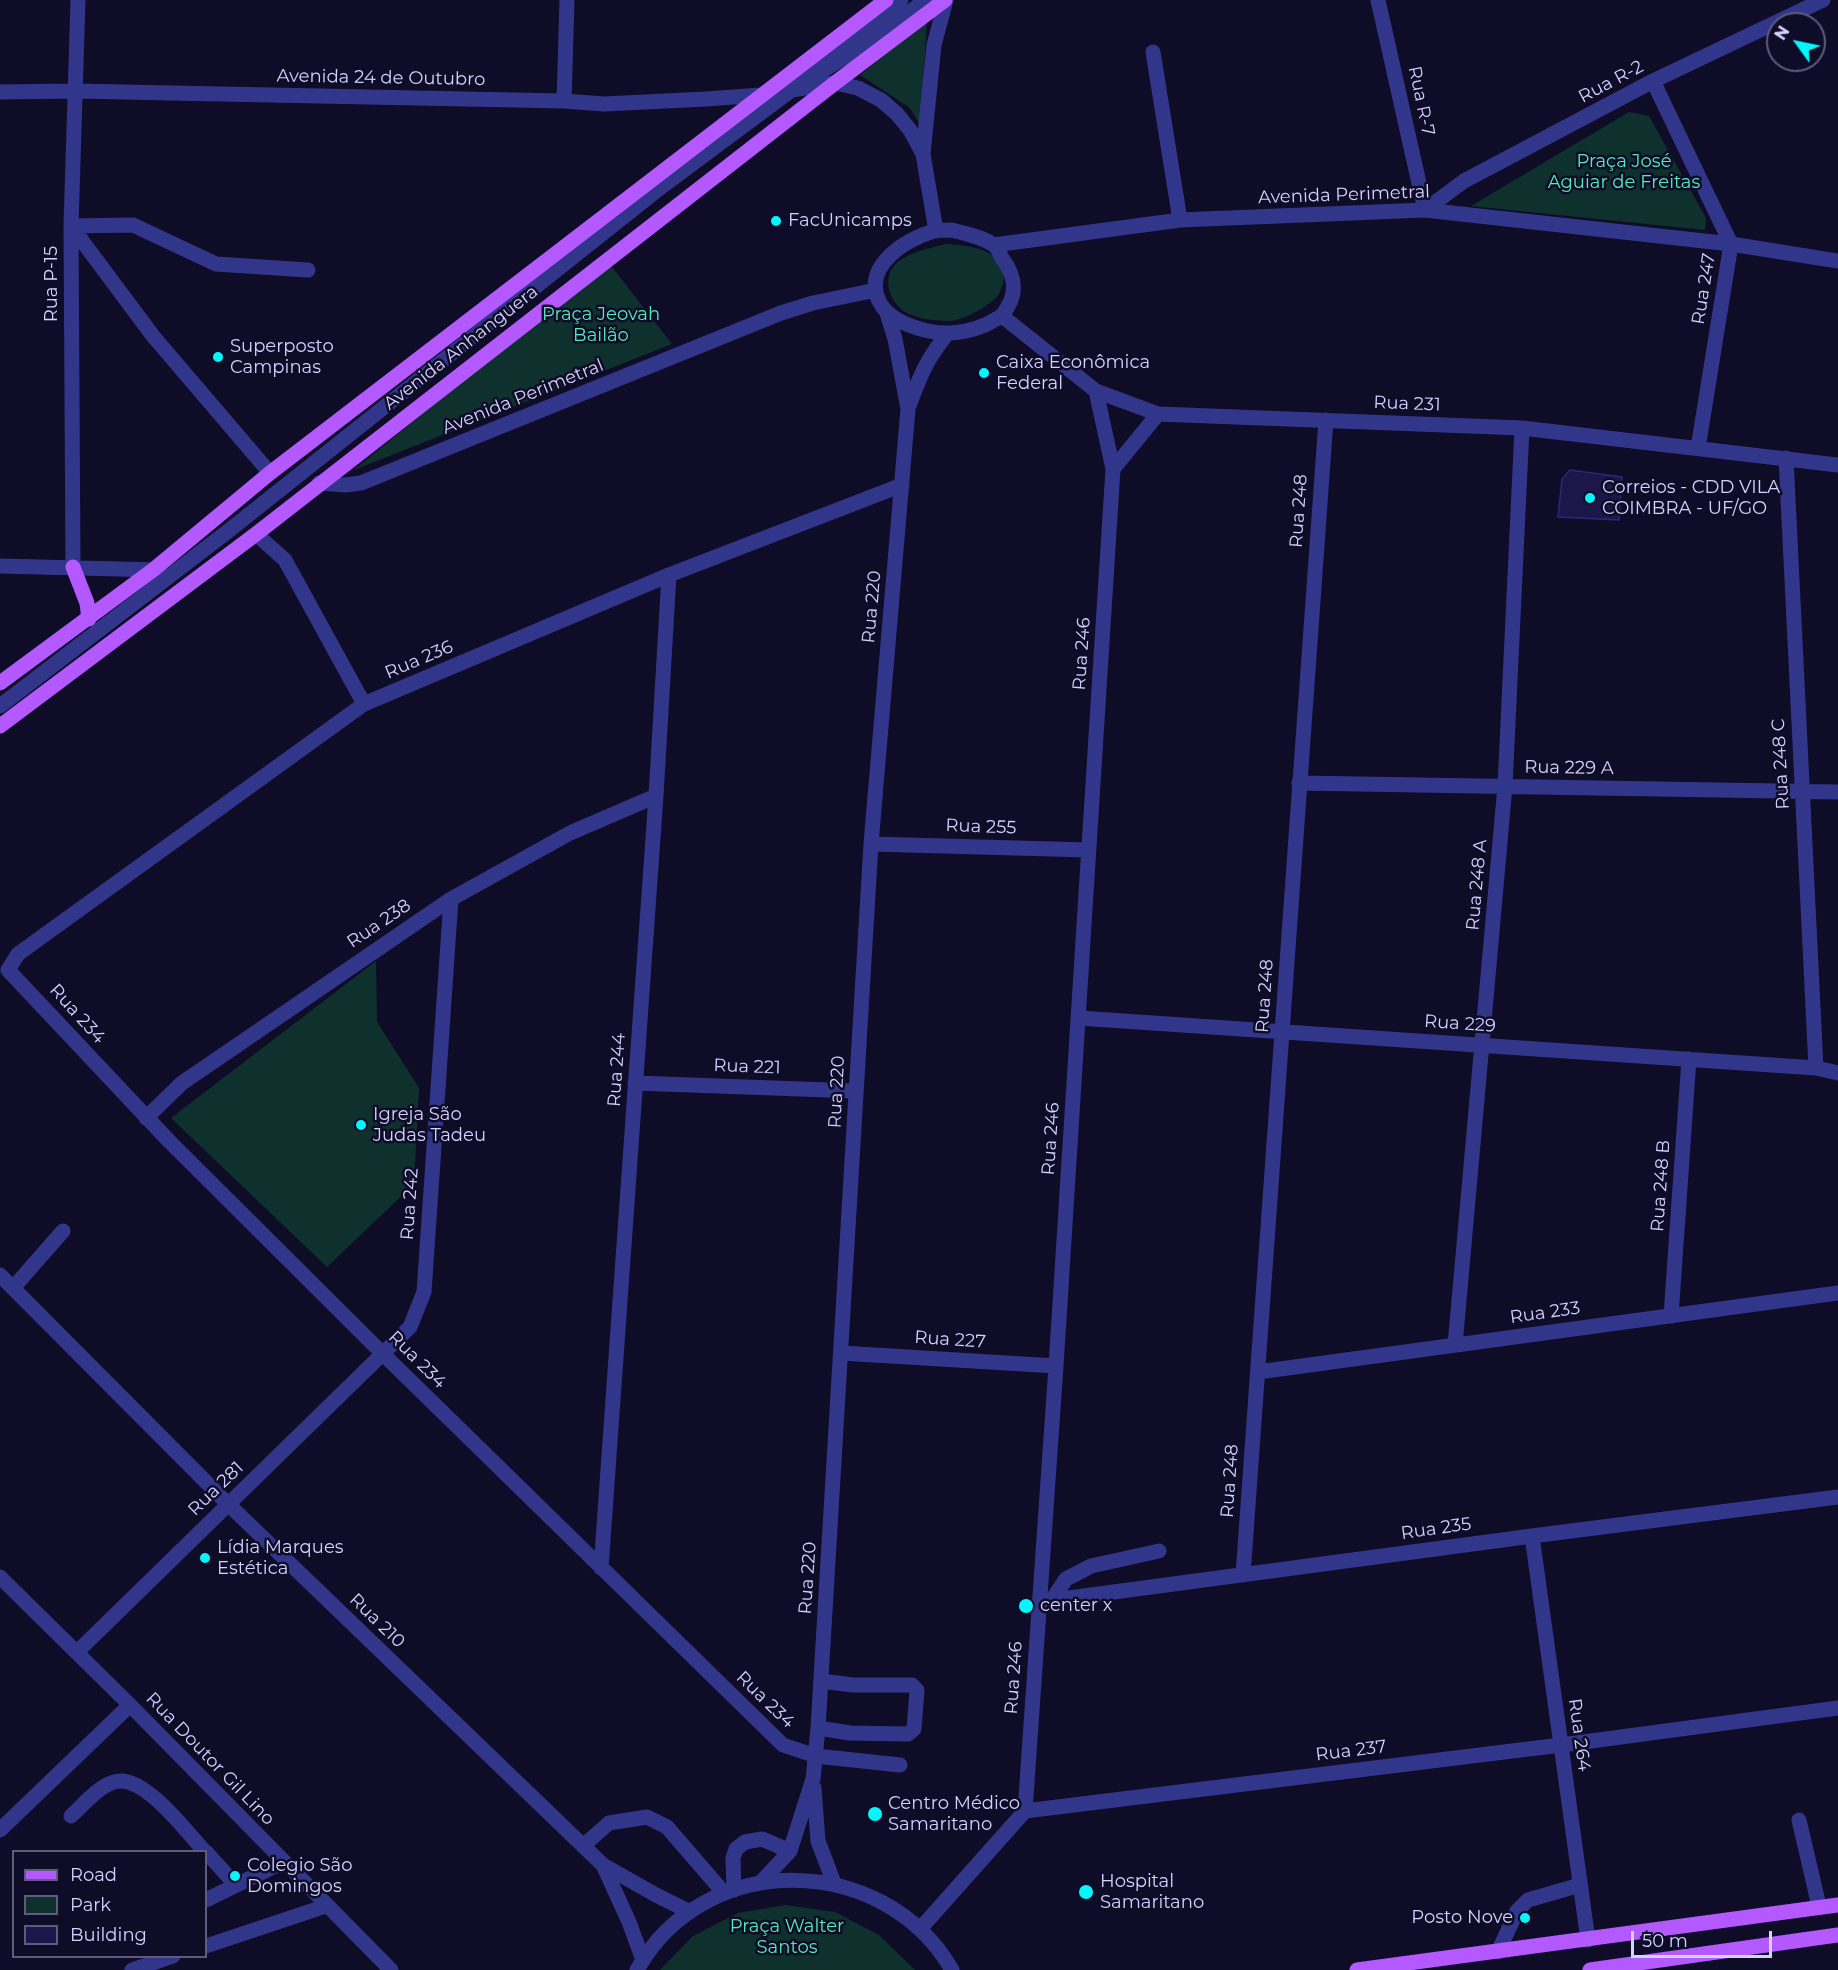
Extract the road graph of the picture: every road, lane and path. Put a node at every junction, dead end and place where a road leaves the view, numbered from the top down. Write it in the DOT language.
graph roads {
  1 [pos="78,0"];
  2 [pos="567,0"];
  3 [pos="886,0"];
  4 [pos="901,0"];
  5 [pos="926,0"];
  6 [pos="946,0"];
  7 [pos="1378,0"];
  8 [pos="1823,0"];
  9 [pos="1153,52"];
  10 [pos="1653,81"];
  11 [pos="835,83"];
  12 [pos="793,89"];
  13 [pos="75,91"];
  14 [pos="0,92"];
  15 [pos="761,95"];
  16 [pos="564,101"];
  17 [pos="923,154"];
  18 [pos="1425,210"];
  19 [pos="1180,220"];
  20 [pos="71,226"];
  21 [pos="936,231"];
  22 [pos="1731,244"];
  23 [pos="994,245"];
  24 [pos="1838,261"];
  25 [pos="308,270"];
  26 [pos="876,290"];
  27 [pos="887,313"];
  28 [pos="1002,316"];
  29 [pos="948,333"];
  30 [pos="1096,391"];
  31 [pos="908,409"];
  32 [pos="1158,414"];
  33 [pos="1326,420"];
  34 [pos="1522,428"];
  35 [pos="1698,448"];
  36 [pos="1786,458"];
  37 [pos="1838,465"];
  38 [pos="1113,469"];
  39 [pos="270,473"];
  40 [pos="319,483"];
  41 [pos="902,485"];
  42 [pos="256,534"];
  43 [pos="0,566"];
  44 [pos="73,567"];
  45 [pos="153,570"];
  46 [pos="176,571"];
  47 [pos="206,571"];
  48 [pos="669,575"];
  49 [pos="89,619"];
  50 [pos="0,683"];
  51 [pos="364,704"];
  52 [pos="0,706"];
  53 [pos="0,726"];
  54 [pos="1299,783"];
  55 [pos="1505,786"];
  56 [pos="1802,791"];
  57 [pos="1838,792"];
  58 [pos="656,795"];
  59 [pos="871,844"];
  60 [pos="1089,850"];
  61 [pos="451,899"];
  62 [pos="4,970"];
  63 [pos="1079,1018"];
  64 [pos="1282,1032"];
  65 [pos="1482,1045"];
  66 [pos="1689,1059"];
  67 [pos="1816,1068"];
  68 [pos="1838,1073"];
  69 [pos="635,1083"];
  70 [pos="856,1091"];
  71 [pos="146,1118"];
  72 [pos="63,1231"];
  73 [pos="0,1275"];
  74 [pos="13,1288"];
  75 [pos="1838,1293"];
  76 [pos="1671,1316"];
  77 [pos="1455,1345"];
  78 [pos="841,1353"];
  79 [pos="383,1354"];
  80 [pos="1056,1366"];
  81 [pos="1258,1372"];
  82 [pos="1838,1497"];
  83 [pos="228,1504"];
  84 [pos="1532,1536"];
  85 [pos="1159,1551"];
  86 [pos="601,1568"];
  87 [pos="1243,1575"];
  88 [pos="0,1577"];
  89 [pos="1045,1601"];
  90 [pos="77,1653"];
  91 [pos="821,1681"];
  92 [pos="130,1705"];
  93 [pos="1838,1708"];
  94 [pos="818,1728"];
  95 [pos="1561,1746"];
  96 [pos="816,1756"];
  97 [pos="900,1765"];
  98 [pos="813,1779"];
  99 [pos="1025,1811"];
  100 [pos="71,1816"];
  101 [pos="1799,1820"];
  102 [pos="0,1830"];
  103 [pos="583,1846"];
  104 [pos="203,1850"];
  105 [pos="790,1851"];
  106 [pos="207,1854"];
  107 [pos="283,1862"];
  108 [pos="603,1865"];
  109 [pos="761,1882"];
  110 [pos="834,1883"];
  111 [pos="237,1885"];
  112 [pos="1580,1885"];
  113 [pos="729,1892"];
  114 [pos="207,1900"];
  115 [pos="1838,1905"];
  116 [pos="326,1906"];
  117 [pos="1819,1906"];
  118 [pos="690,1912"];
  119 [pos="920,1929"];
  120 [pos="1838,1935"];
  121 [pos="1588,1940"];
  122 [pos="207,1946"];
  123 [pos="1497,1952"];
  124 [pos="167,1958"];
  125 [pos="640,1965"];
  126 [pos="132,1970"];
  127 [pos="391,1970"];
  128 [pos="952,1970"];
  129 [pos="1357,1970"];
  130 [pos="1591,1970"];
  1 -- 13 [label="street, Rua P-15"];
  2 -- 16 [label="street"];
  3 -- 15 [label="main road, Avenida Anhanguera"];
  4 -- 12 [label="street"];
  5 -- 12 [label="street"];
  6 -- 11 [label="main road, Avenida Anhanguera"];
  6 -- 17 [label="street"];
  7 -- 18 [label="street, Rua R-7"];
  8 -- 10 [label="street, Rua R-2"];
  9 -- 19 [label="street"];
  10 -- 18 [label="street, Rua R-2"];
  10 -- 22 [label="street, Rua 247"];
  11 -- 12 [label="street"];
  11 -- 17 [label="street"];
  11 -- 40 [label="main road, Avenida Anhanguera"];
  12 -- 15 [label="street"];
  12 -- 46 [label="street"];
  13 -- 14 [label="street, Avenida 24 de Outubro"];
  13 -- 16 [label="street, Avenida 24 de Outubro"];
  13 -- 20 [label="street, Rua P-15"];
  15 -- 16 [label="street, Avenida 24 de Outubro"];
  15 -- 39 [label="main road, Avenida Anhanguera"];
  17 -- 21 [label="street"];
  18 -- 19 [label="street, Avenida Perimetral"];
  18 -- 22 [label="street, Avenida Perimetral"];
  19 -- 23 [label="street, Avenida Perimetral"];
  20 -- 25 [label="street"];
  20 -- 39 [label="street"];
  20 -- 44 [label="street, Rua P-15"];
  21 -- 23 [label="street"];
  21 -- 26 [label="street"];
  22 -- 24 [label="street, Avenida Perimetral"];
  22 -- 35 [label="street, Rua 247"];
  23 -- 28 [label="street"];
  26 -- 27 [label="street"];
  26 -- 40 [label="street, Avenida Perimetral"];
  27 -- 29 [label="street"];
  27 -- 31 [label="street, Rua 220"];
  28 -- 29 [label="street"];
  28 -- 30 [label="street, Rua 231"];
  29 -- 31 [label="street, Rua 220"];
  30 -- 32 [label="street, Rua 231"];
  30 -- 38 [label="street, Rua 246"];
  31 -- 41 [label="street, Rua 220"];
  32 -- 33 [label="street, Rua 231"];
  32 -- 38 [label="street"];
  33 -- 34 [label="street, Rua 231"];
  33 -- 54 [label="street, Rua 248"];
  34 -- 35 [label="street, Rua 231"];
  34 -- 55 [label="street, Rua 248 A"];
  35 -- 36 [label="street, Rua 231"];
  36 -- 37 [label="street, Rua 231"];
  36 -- 56 [label="street, Rua 248 C"];
  38 -- 60 [label="street, Rua 246"];
  39 -- 45 [label="main road, Avenida Anhanguera"];
  40 -- 42 [label="main road, Avenida Anhanguera"];
  41 -- 48 [label="street, Rua 236"];
  41 -- 59 [label="street, Rua 220"];
  42 -- 47 [label="main road, Avenida Anhanguera"];
  42 -- 51 [label="street"];
  43 -- 44 [label="street"];
  44 -- 45 [label="street"];
  44 -- 49 [label="main road"];
  45 -- 46 [label="street"];
  45 -- 49 [label="main road, Avenida Anhanguera"];
  46 -- 47 [label="street"];
  46 -- 52 [label="street"];
  47 -- 53 [label="main road, Avenida Anhanguera"];
  48 -- 51 [label="street, Rua 236"];
  48 -- 58 [label="street, Rua 244"];
  49 -- 50 [label="main road, Avenida Anhanguera"];
  51 -- 62 [label="street, Rua 236"];
  54 -- 55 [label="street, Rua 229 A"];
  54 -- 64 [label="street, Rua 248"];
  55 -- 56 [label="street, Rua 229 A"];
  55 -- 65 [label="street, Rua 248 A"];
  56 -- 57 [label="street, Rua 229 A"];
  56 -- 67 [label="street, Rua 248 C"];
  58 -- 61 [label="street, Rua 238"];
  58 -- 69 [label="street, Rua 244"];
  59 -- 60 [label="street, Rua 255"];
  59 -- 70 [label="street, Rua 220"];
  60 -- 63 [label="street, Rua 246"];
  61 -- 71 [label="street, Rua 238"];
  61 -- 79 [label="street, Rua 242"];
  62 -- 71 [label="street, Rua 234"];
  63 -- 64 [label="street, Rua 229"];
  63 -- 80 [label="street, Rua 246"];
  64 -- 65 [label="street, Rua 229"];
  64 -- 81 [label="street, Rua 248"];
  65 -- 66 [label="street, Rua 229"];
  65 -- 77 [label="street, Rua 248 A"];
  66 -- 67 [label="street, Rua 229"];
  66 -- 76 [label="street, Rua 248 B"];
  67 -- 68 [label="street, Rua 229"];
  69 -- 70 [label="street, Rua 221"];
  69 -- 86 [label="street, Rua 244"];
  70 -- 78 [label="street, Rua 220"];
  71 -- 79 [label="street, Rua 234"];
  72 -- 74 [label="street"];
  73 -- 74 [label="street, Rua 210"];
  74 -- 83 [label="street, Rua 210"];
  75 -- 76 [label="street, Rua 233"];
  76 -- 77 [label="street, Rua 233"];
  77 -- 81 [label="street, Rua 233"];
  78 -- 80 [label="street, Rua 227"];
  78 -- 91 [label="street, Rua 220"];
  79 -- 83 [label="street, Rua 281"];
  79 -- 86 [label="street, Rua 234"];
  80 -- 89 [label="street, Rua 246"];
  81 -- 87 [label="street, Rua 248"];
  82 -- 84 [label="street, Rua 235"];
  83 -- 90 [label="street, Rua 281"];
  83 -- 103 [label="street, Rua 210"];
  84 -- 87 [label="street, Rua 235"];
  84 -- 95 [label="street, Rua 264"];
  85 -- 89 [label="street"];
  86 -- 96 [label="street, Rua 234"];
  87 -- 89 [label="street, Rua 235"];
  88 -- 90 [label="street, Rua Doutor Gil Lino"];
  89 -- 99 [label="street, Rua 246"];
  90 -- 92 [label="street, Rua Doutor Gil Lino"];
  91 -- 94 [label="street, Rua 220"];
  91 -- 94 [label="street"];
  92 -- 102 [label="street"];
  92 -- 107 [label="street, Rua Doutor Gil Lino"];
  93 -- 95 [label="street, Rua 237"];
  94 -- 96 [label="street, Rua 220"];
  95 -- 99 [label="street, Rua 237"];
  95 -- 112 [label="street, Rua 264"];
  96 -- 97 [label="street, Rua 234"];
  96 -- 98 [label="street, Rua 220"];
  98 -- 105 [label="street, Rua 220"];
  98 -- 110 [label="street, Rua 220"];
  99 -- 119 [label="street"];
  100 -- 104 [label="street"];
  101 -- 117 [label="street"];
  103 -- 108 [label="street, Rua 210"];
  103 -- 113 [label="street"];
  105 -- 109 [label="street, Rua 220"];
  105 -- 113 [label="street"];
  106 -- 111 [label="street"];
  107 -- 111 [label="street"];
  107 -- 116 [label="street, Rua Doutor Gil Lino"];
  108 -- 118 [label="street, Rua 210"];
  108 -- 125 [label="street, Rua 210"];
  109 -- 110 [label="street"];
  109 -- 113 [label="street"];
  110 -- 119 [label="street"];
  111 -- 114 [label="street"];
  112 -- 121 [label="street, Rua 264"];
  112 -- 123 [label="street"];
  113 -- 118 [label="street"];
  115 -- 117 [label="main road"];
  116 -- 122 [label="street"];
  116 -- 127 [label="street, Rua Doutor Gil Lino"];
  117 -- 121 [label="main road"];
  118 -- 125 [label="street"];
  119 -- 128 [label="street"];
  120 -- 130 [label="main road"];
  121 -- 123 [label="main road"];
  123 -- 129 [label="main road"];
  124 -- 126 [label="street"];
}
